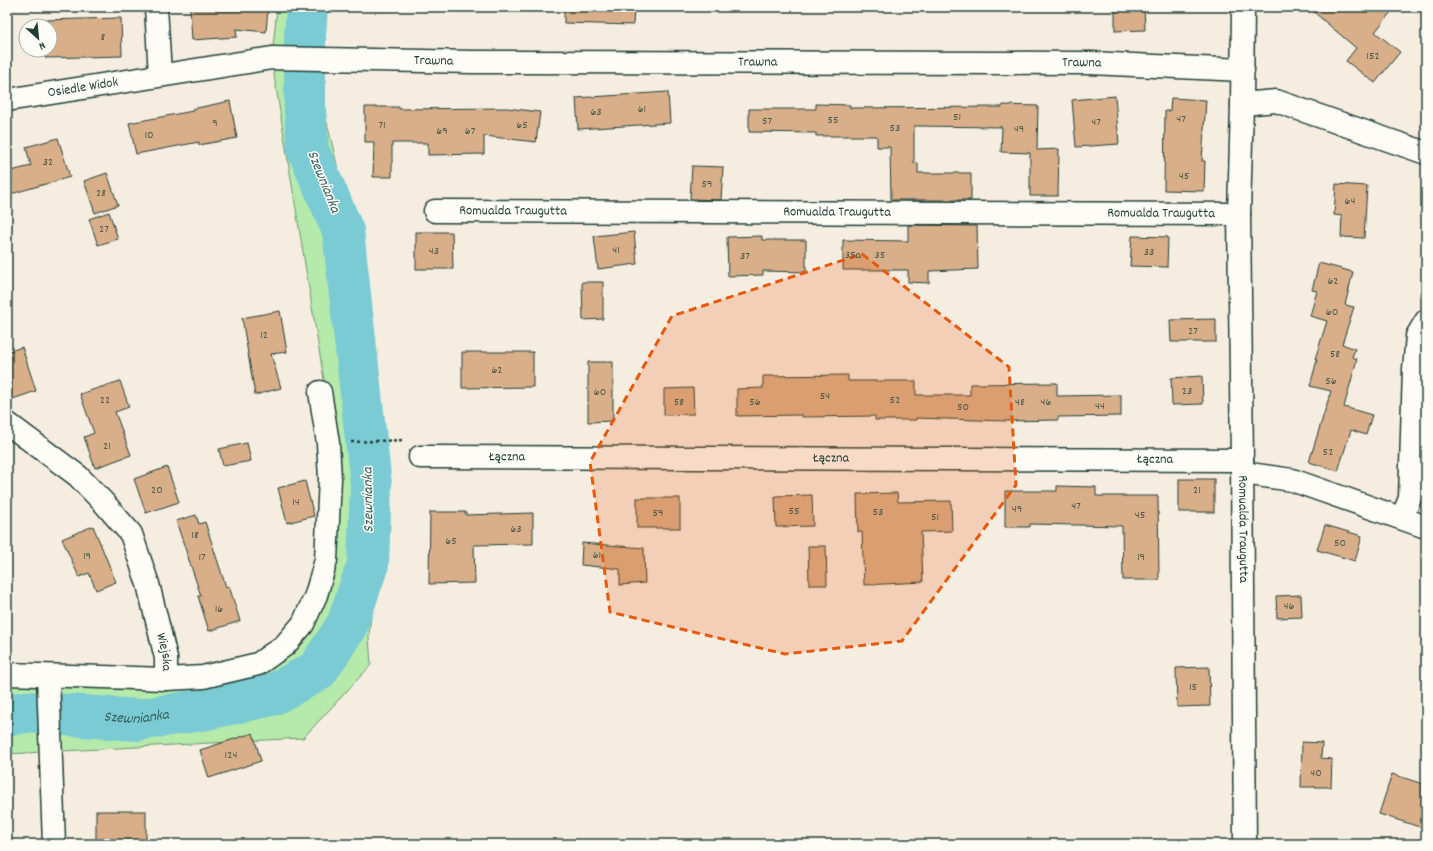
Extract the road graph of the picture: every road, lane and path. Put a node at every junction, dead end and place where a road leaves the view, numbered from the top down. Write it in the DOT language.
graph roads {
  1 [pos="156,7"];
  2 [pos="1243,7"];
  3 [pos="272,58"];
  4 [pos="1243,70"];
  5 [pos="160,75"];
  6 [pos="7,100"];
  7 [pos="1242,104"];
  8 [pos="1426,153"];
  9 [pos="435,211"];
  10 [pos="1239,214"];
  11 [pos="1426,321"];
  12 [pos="320,392"];
  13 [pos="7,423"];
  14 [pos="397,440"];
  15 [pos="328,443"];
  16 [pos="420,457"];
  17 [pos="1242,466"];
  18 [pos="1402,518"];
  19 [pos="1426,527"];
  20 [pos="7,674"];
  21 [pos="48,676"];
  22 [pos="166,679"];
  23 [pos="54,844"];
  24 [pos="1245,844"];
  1 -- 5 [label="street"];
  2 -- 4 [label="street, Romualda Traugutta"];
  3 -- 4 [label="street, Trawna"];
  3 -- 5 [label="street, Osiedle Widok"];
  4 -- 7 [label="street, Romualda Traugutta"];
  5 -- 6 [label="street, Osiedle Widok"];
  7 -- 8 [label="street"];
  7 -- 10 [label="street, Romualda Traugutta"];
  9 -- 10 [label="street, Romualda Traugutta"];
  10 -- 17 [label="street, Romualda Traugutta"];
  11 -- 18 [label="street"];
  12 -- 15 [label="street"];
  13 -- 22 [label="street, Wiejska"];
  14 -- 15 [label="path"];
  15 -- 22 [label="street"];
  16 -- 17 [label="street, Łączna"];
  17 -- 18 [label="street, Łączna"];
  17 -- 24 [label="street, Romualda Traugutta"];
  18 -- 19 [label="street, Łączna"];
  20 -- 21 [label="street, Wiejska"];
  21 -- 22 [label="street, Wiejska"];
  21 -- 23 [label="street"];
}
